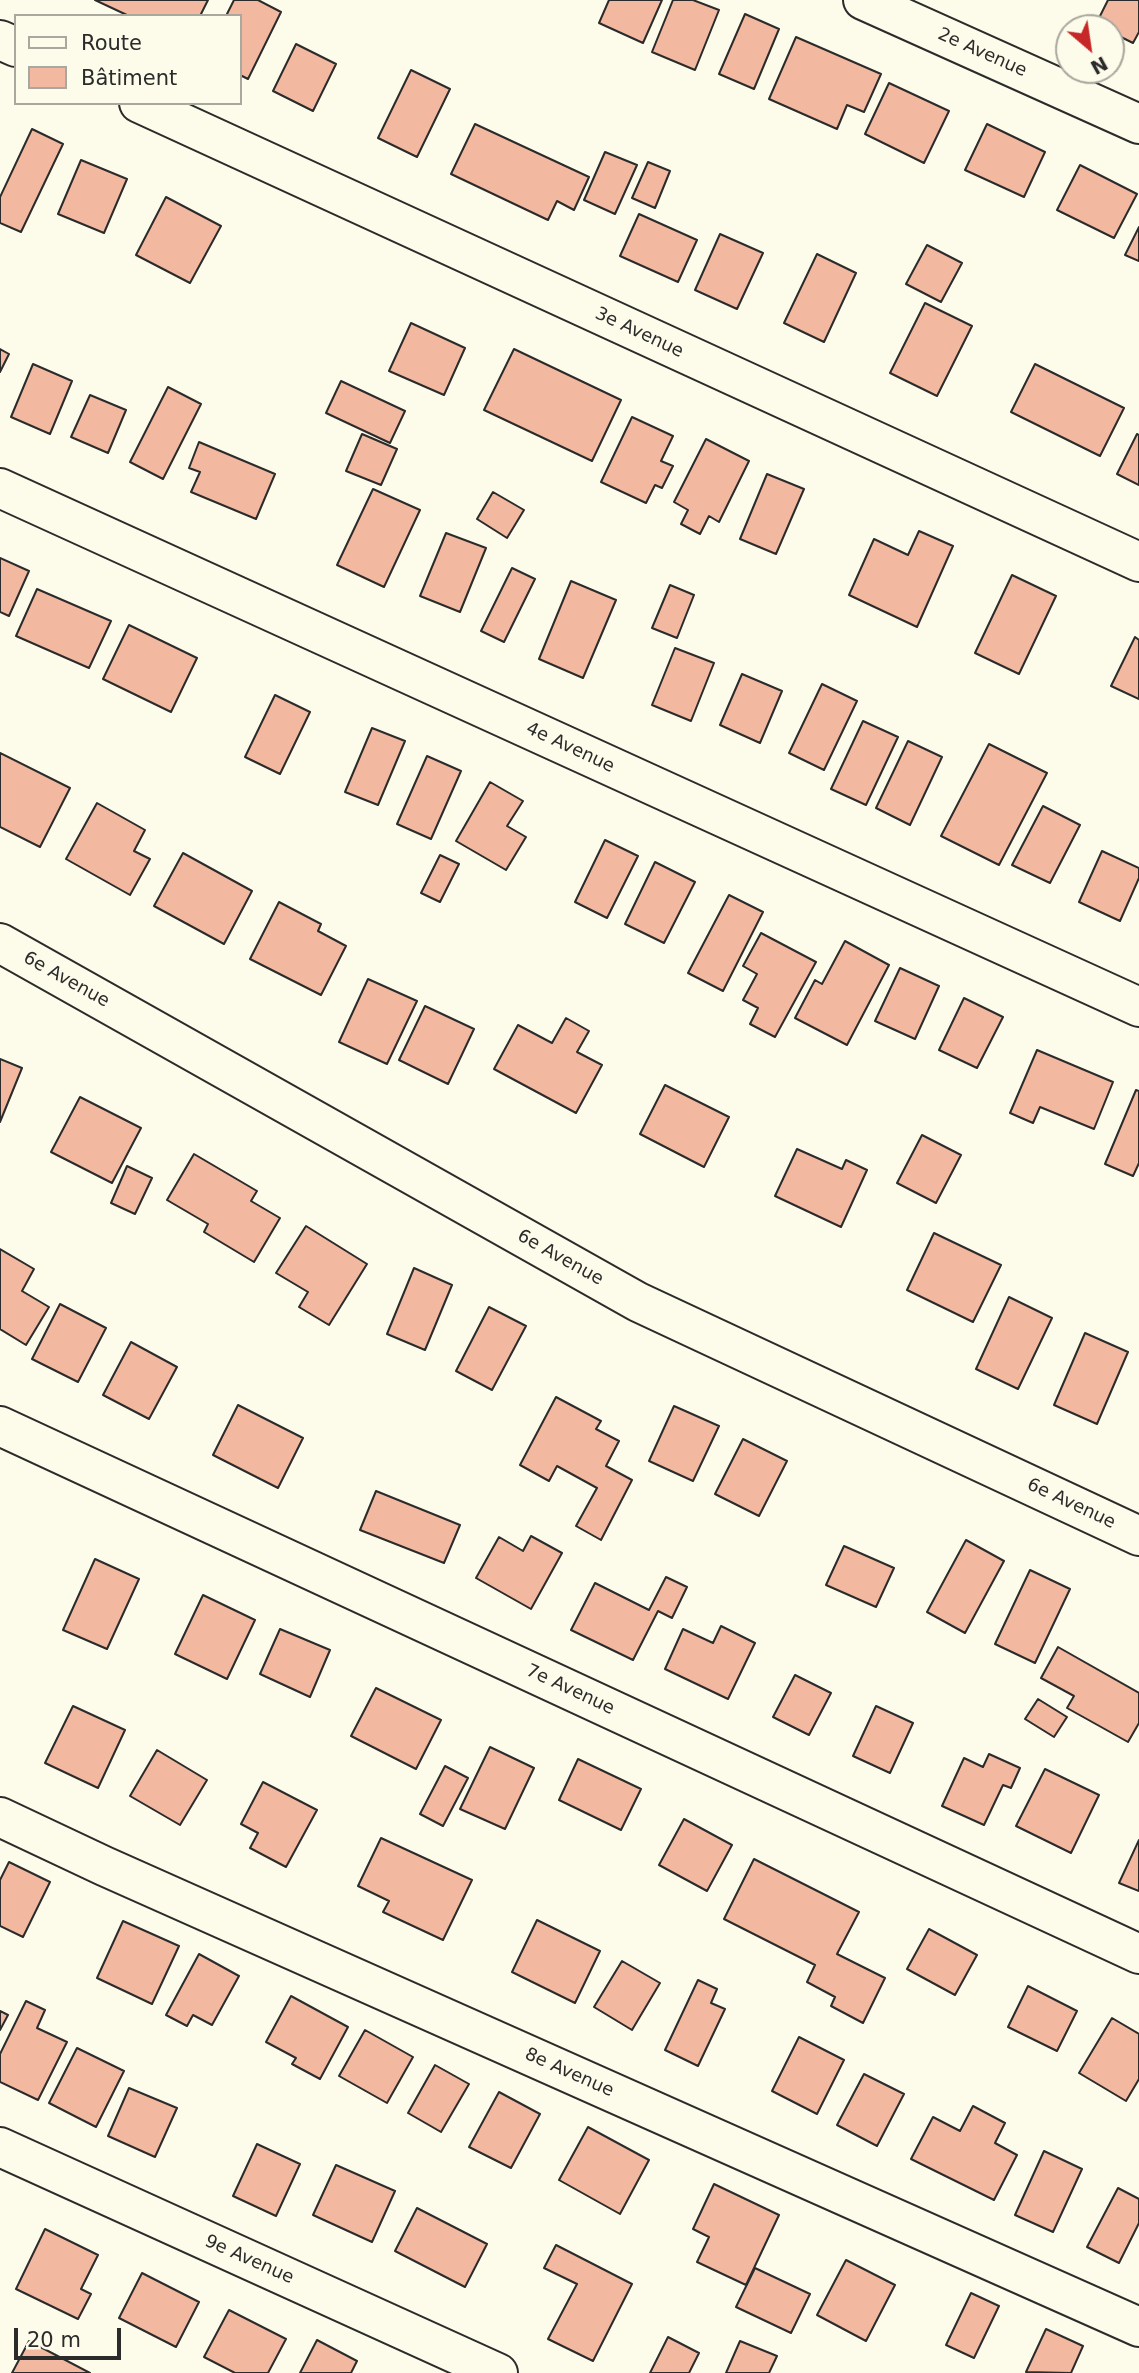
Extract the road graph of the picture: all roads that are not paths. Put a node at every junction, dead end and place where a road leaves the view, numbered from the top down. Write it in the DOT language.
graph roads {
  1 [pos="863,0"];
  2 [pos="143,105"];
  3 [pos="1139,124"];
  4 [pos="0,488"];
  5 [pos="1139,562"];
  6 [pos="0,943"];
  7 [pos="1139,1007"];
  8 [pos="0,1426"];
  9 [pos="1139,1536"];
  10 [pos="0,1817"];
  11 [pos="1139,1954"];
  12 [pos="0,2147"];
  13 [pos="1139,2327"];
  14 [pos="498,2373"];
  1 -- 3 [label="street, 2e Avenue"];
  2 -- 5 [label="street, 3e Avenue"];
  4 -- 7 [label="street, 4e Avenue"];
  6 -- 9 [label="street, 6e Avenue"];
  8 -- 11 [label="street, 7e Avenue"];
  10 -- 13 [label="street, 8e Avenue"];
  12 -- 14 [label="street, 9e Avenue"];
}
